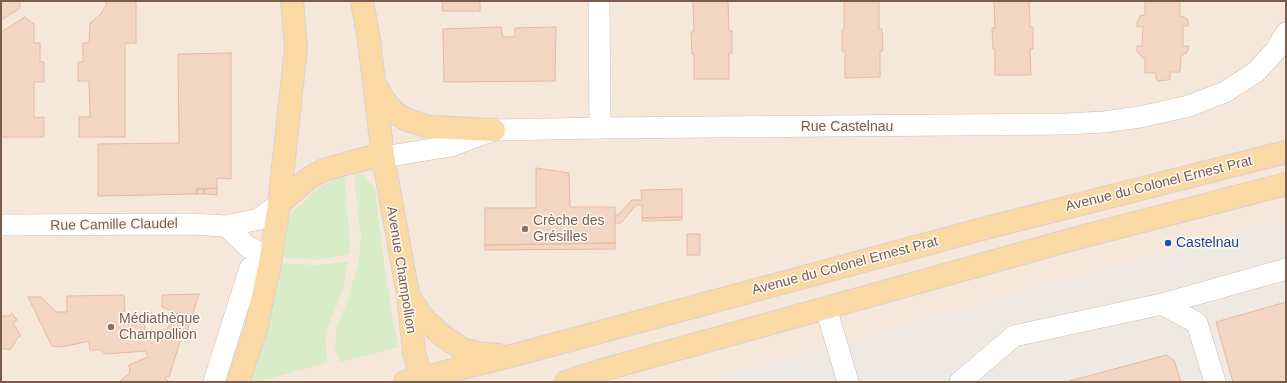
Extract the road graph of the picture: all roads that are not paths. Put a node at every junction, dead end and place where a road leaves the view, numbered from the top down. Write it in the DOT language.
graph roads {
  1 [pos="292,1"];
  2 [pos="362,1"];
  3 [pos="599,1"];
  4 [pos="1283,47"];
  5 [pos="374,81"];
  6 [pos="600,128"];
  7 [pos="494,130"];
  8 [pos="1286,152"];
  9 [pos="383,157"];
  10 [pos="1286,184"];
  11 [pos="280,204"];
  12 [pos="1,225"];
  13 [pos="226,226"];
  14 [pos="271,257"];
  15 [pos="1286,269"];
  16 [pos="408,294"];
  17 [pos="1162,304"];
  18 [pos="826,308"];
  19 [pos="511,356"];
  20 [pos="416,381"];
  21 [pos="214,382"];
  22 [pos="238,382"];
  23 [pos="566,382"];
  24 [pos="848,382"];
  25 [pos="960,382"];
  26 [pos="1215,382"];
  1 -- 11 [label="main road"];
  2 -- 5 [label="main road, Avenue Champollion"];
  3 -- 6 [label="street"];
  4 -- 6 [label="street, Rue Castelnau"];
  5 -- 7 [label="main road"];
  5 -- 9 [label="main road, Avenue Champollion"];
  6 -- 7 [label="street, Rue Castelnau"];
  7 -- 9 [label="street, Rue Castelnau"];
  8 -- 19 [label="main road, Avenue du Colonel Ernest Prat"];
  9 -- 11 [label="main road"];
  9 -- 16 [label="main road, Avenue Champollion"];
  10 -- 18 [label="main road"];
  11 -- 13 [label="street, Rue Camille Claudel"];
  11 -- 14 [label="main road"];
  12 -- 13 [label="street, Rue Camille Claudel"];
  13 -- 14 [label="street"];
  14 -- 21 [label="street"];
  14 -- 22 [label="main road"];
  15 -- 17 [label="street"];
  16 -- 19 [label="main road"];
  16 -- 20 [label="main road, Avenue Champollion"];
  17 -- 25 [label="street"];
  17 -- 26 [label="street"];
  18 -- 23 [label="main road"];
  18 -- 24 [label="street"];
  19 -- 20 [label="main road, Avenue du Colonel Ernest Prat"];
}
